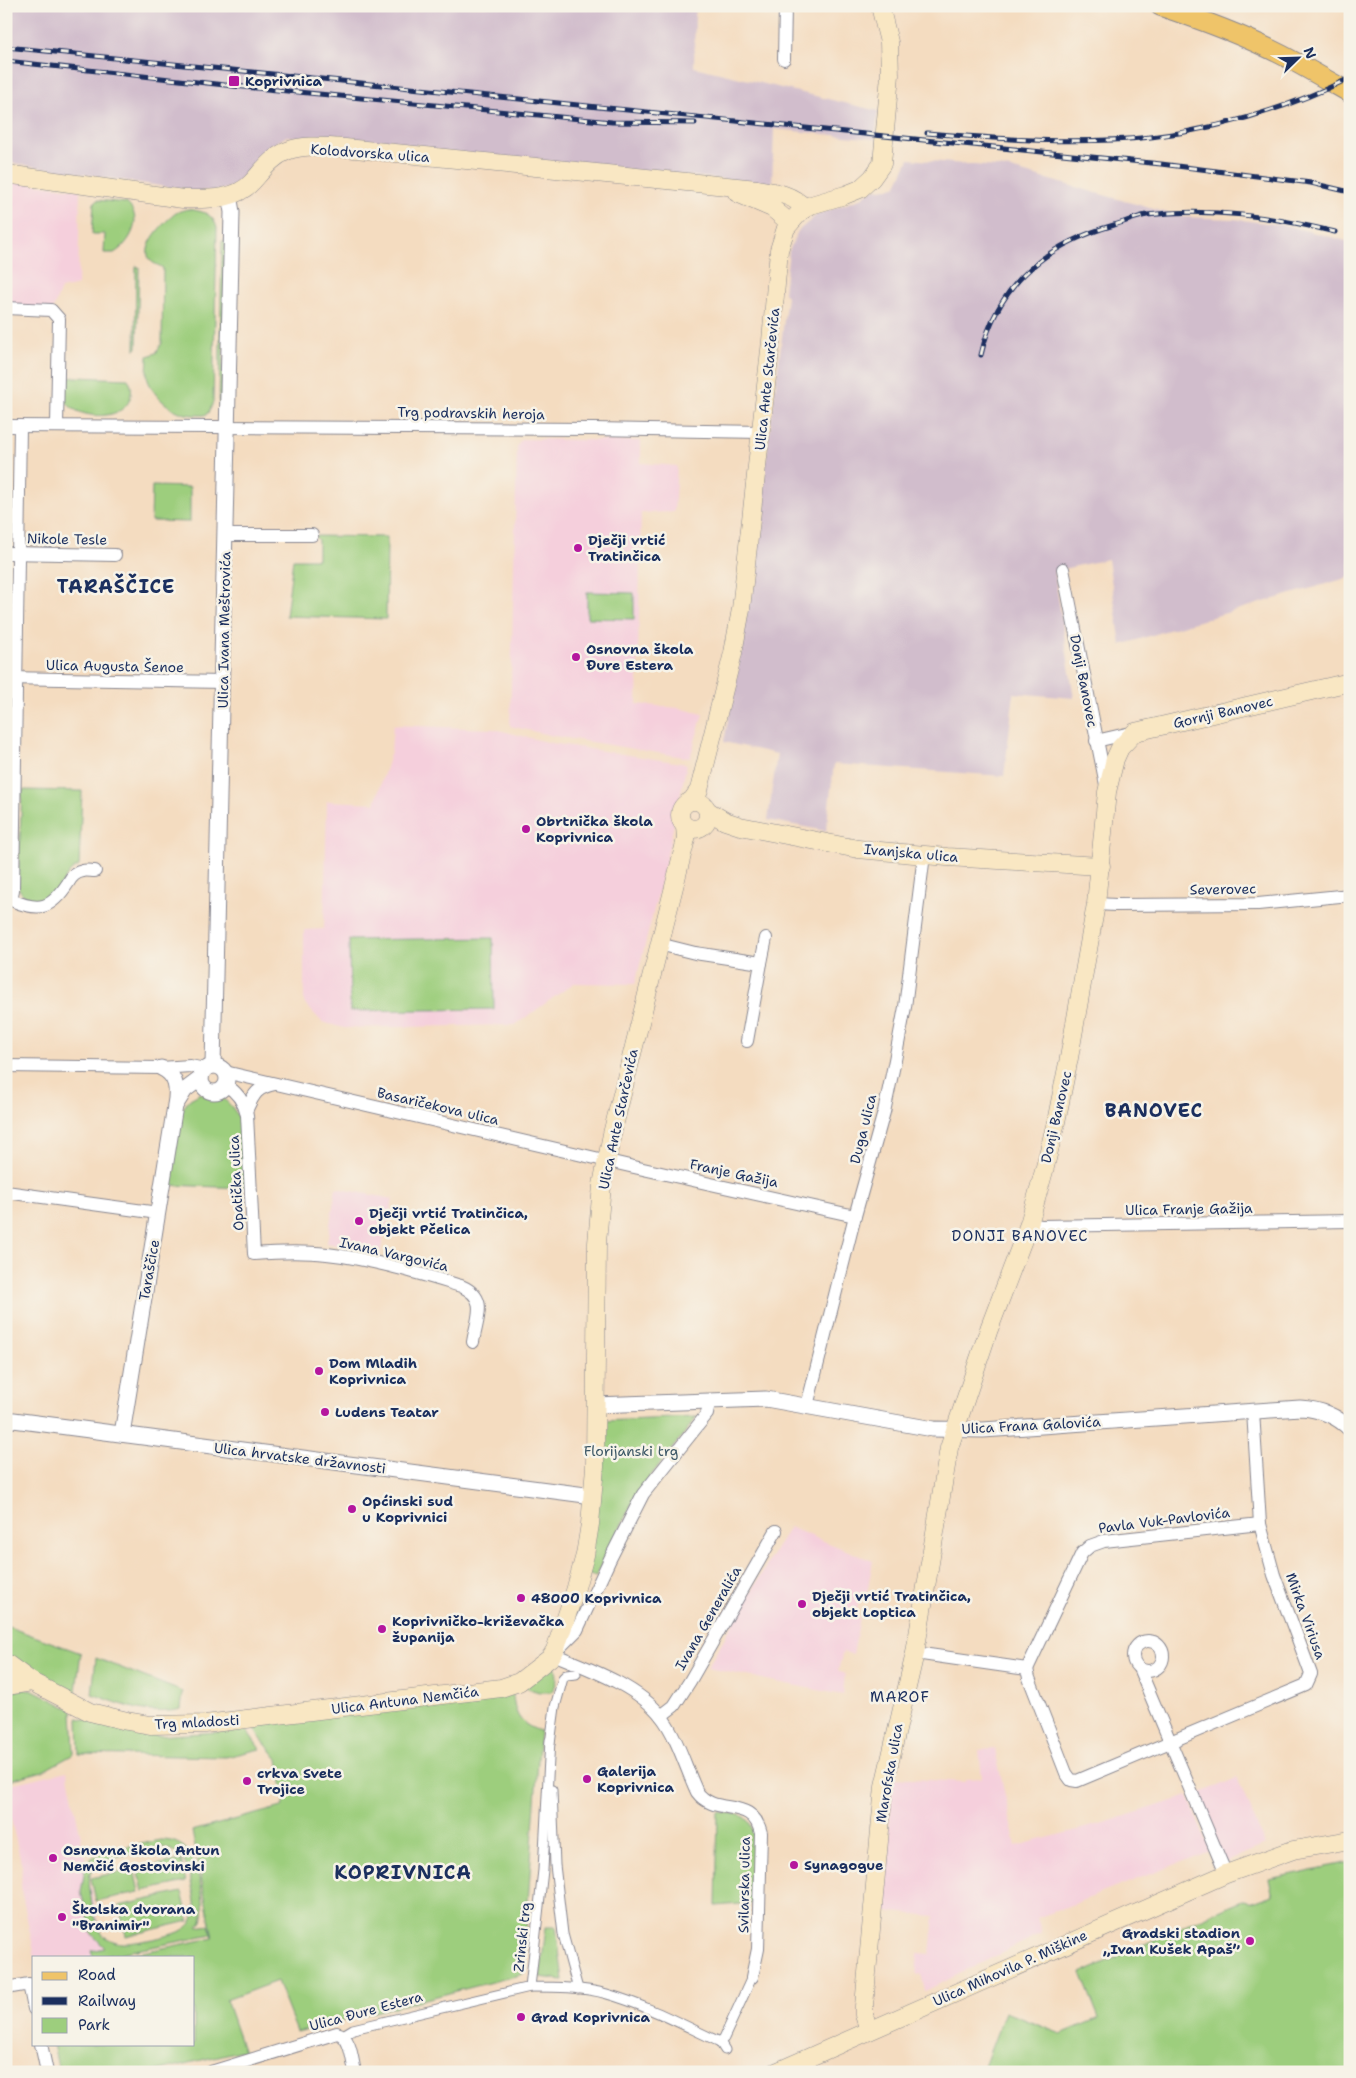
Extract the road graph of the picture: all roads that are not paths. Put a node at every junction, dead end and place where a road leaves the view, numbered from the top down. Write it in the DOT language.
graph roads {
  1 [pos="785,6"];
  2 [pos="1160,6"];
  3 [pos="883,11"];
  4 [pos="784,59"];
  5 [pos="1350,93"];
  6 [pos="6,174"];
  7 [pos="720,187"];
  8 [pos="229,196"];
  9 [pos="805,208"];
  10 [pos="790,223"];
  11 [pos="6,308"];
  12 [pos="57,425"];
  13 [pos="6,426"];
  14 [pos="20,426"];
  15 [pos="228,426"];
  16 [pos="761,432"];
  17 [pos="226,535"];
  18 [pos="312,535"];
  19 [pos="12,553"];
  20 [pos="115,555"];
  21 [pos="1063,569"];
  22 [pos="11,678"];
  23 [pos="223,682"];
  24 [pos="1350,682"];
  25 [pos="1134,732"];
  26 [pos="1096,741"];
  27 [pos="1107,792"];
  28 [pos="697,815"];
  29 [pos="924,854"];
  30 [pos="1101,866"];
  31 [pos="95,871"];
  32 [pos="1350,895"];
  33 [pos="9,902"];
  34 [pos="1096,904"];
  35 [pos="766,938"];
  36 [pos="659,944"];
  37 [pos="761,962"];
  38 [pos="747,1041"];
  39 [pos="6,1066"];
  40 [pos="166,1068"];
  41 [pos="215,1079"];
  42 [pos="270,1083"];
  43 [pos="175,1106"];
  44 [pos="246,1111"];
  45 [pos="607,1160"];
  46 [pos="6,1192"];
  47 [pos="158,1213"];
  48 [pos="855,1216"];
  49 [pos="1350,1221"];
  50 [pos="1029,1224"];
  51 [pos="254,1254"];
  52 [pos="473,1342"];
  53 [pos="709,1402"];
  54 [pos="595,1405"];
  55 [pos="807,1406"];
  56 [pos="1253,1411"];
  57 [pos="6,1419"];
  58 [pos="1348,1425"];
  59 [pos="954,1430"];
  60 [pos="122,1434"];
  61 [pos="593,1496"];
  62 [pos="1260,1524"];
  63 [pos="776,1531"];
  64 [pos="579,1577"];
  65 [pos="601,1578"];
  66 [pos="915,1653"];
  67 [pos="553,1654"];
  68 [pos="6,1663"];
  69 [pos="1139,1668"];
  70 [pos="1028,1669"];
  71 [pos="576,1674"];
  72 [pos="32,1682"];
  73 [pos="6,1686"];
  74 [pos="661,1716"];
  75 [pos="247,1720"];
  76 [pos="550,1740"];
  77 [pos="1171,1742"];
  78 [pos="1350,1840"];
  79 [pos="1226,1874"];
  80 [pos="752,1977"];
  81 [pos="530,1987"];
  82 [pos="6,1988"];
  83 [pos="578,1989"];
  84 [pos="32,1999"];
  85 [pos="869,2030"];
  86 [pos="343,2035"];
  87 [pos="41,2046"];
  88 [pos="47,2072"];
  89 [pos="211,2072"];
  90 [pos="355,2072"];
  91 [pos="776,2072"];
  1 -- 4 [label="street"];
  2 -- 5 [label="main road"];
  3 -- 9 [label="main road, Ulica Ante Starčevića"];
  6 -- 8 [label="main road, Kolodvorska ulica"];
  7 -- 8 [label="main road, Kolodvorska ulica"];
  7 -- 9 [label="main road, Kolodvorska ulica"];
  7 -- 10 [label="main road, Kolodvorska ulica"];
  8 -- 15 [label="street, Ulica Ivana Meštrovića"];
  9 -- 10 [label="main road, Ulica Ante Starčevića"];
  10 -- 16 [label="main road, Ulica Ante Starčevića"];
  11 -- 12 [label="street"];
  12 -- 14 [label="street, Trg podravskih heroja"];
  12 -- 15 [label="street, Trg podravskih heroja"];
  13 -- 14 [label="street, Trg podravskih heroja"];
  14 -- 19 [label="street, Nikole Tesle"];
  15 -- 16 [label="street, Trg podravskih heroja"];
  15 -- 17 [label="street, Ulica Ivana Meštrovića"];
  16 -- 28 [label="main road, Ulica Ante Starčevića"];
  17 -- 18 [label="street"];
  17 -- 23 [label="street, Ulica Ivana Meštrovića"];
  19 -- 20 [label="street, Nikole Tesle"];
  19 -- 22 [label="street, Nikole Tesle"];
  21 -- 26 [label="street, Donji Banovec"];
  22 -- 23 [label="street, Ulica Augusta Šenoe"];
  22 -- 33 [label="street, Nikole Tesle"];
  23 -- 41 [label="street, Ulica Ivana Meštrovića"];
  24 -- 25 [label="main road, Gornji Banovec"];
  25 -- 26 [label="street, Gornji Banovec"];
  25 -- 27 [label="main road, Donji Banovec"];
  26 -- 27 [label="street, Donji Banovec"];
  27 -- 30 [label="main road, Donji Banovec"];
  28 -- 29 [label="main road, Ivanjska ulica"];
  28 -- 36 [label="main road, Ulica Ante Starčevića"];
  29 -- 30 [label="main road, Ivanjska ulica"];
  29 -- 48 [label="street, Duga ulica"];
  30 -- 34 [label="main road, Donji Banovec"];
  31 -- 33 [label="street"];
  32 -- 34 [label="street, Severovec"];
  34 -- 50 [label="main road, Donji Banovec"];
  35 -- 37 [label="street"];
  36 -- 37 [label="street"];
  36 -- 45 [label="main road, Ulica Ante Starčevića"];
  37 -- 38 [label="street"];
  39 -- 40 [label="street, Basaričekova ulica"];
  40 -- 41 [label="street, Basaričekova ulica"];
  40 -- 43 [label="street"];
  41 -- 42 [label="street, Basaričekova ulica"];
  41 -- 43 [label="street, Taraščice"];
  41 -- 44 [label="street"];
  42 -- 44 [label="street"];
  42 -- 45 [label="street, Basaričekova ulica"];
  43 -- 47 [label="street, Taraščice"];
  44 -- 51 [label="street, Opatička ulica"];
  45 -- 48 [label="street, Franje Gažija"];
  45 -- 54 [label="main road, Ulica Ante Starčevića"];
  46 -- 47 [label="street"];
  47 -- 60 [label="street, Taraščice"];
  48 -- 55 [label="street, Duga ulica"];
  49 -- 50 [label="street, Ulica Franje Gažija"];
  50 -- 59 [label="main road, Donji Banovec"];
  51 -- 52 [label="street, Ivana Vargovića"];
  53 -- 54 [label="street"];
  53 -- 55 [label="street, Ulica Frana Galovića"];
  53 -- 65 [label="street"];
  54 -- 61 [label="main road"];
  55 -- 59 [label="street, Ulica Frana Galovića"];
  56 -- 58 [label="street, Ulica Frana Galovića"];
  56 -- 59 [label="street, Ulica Frana Galovića"];
  56 -- 62 [label="street, Mirka Viriusa"];
  57 -- 60 [label="street, Ulica hrvatske državnosti"];
  59 -- 66 [label="main road, Marofska ulica"];
  60 -- 61 [label="street, Ulica hrvatske državnosti"];
  61 -- 64 [label="main road"];
  62 -- 70 [label="street, Pavla Vuk-Pavlovića"];
  62 -- 77 [label="street, Mirka Viriusa"];
  63 -- 74 [label="street, Ivana Generalića"];
  64 -- 65 [label="street"];
  64 -- 67 [label="main road"];
  65 -- 67 [label="street"];
  66 -- 70 [label="street"];
  66 -- 85 [label="main road, Marofska ulica"];
  67 -- 74 [label="street, Svilarska ulica"];
  67 -- 75 [label="main road, Ulica Antuna Nemčića"];
  68 -- 72 [label="main road, Trg mladosti"];
  69 -- 77 [label="street"];
  70 -- 77 [label="street, Mirka Viriusa"];
  71 -- 76 [label="street, Zrinski trg"];
  72 -- 73 [label="main road"];
  72 -- 75 [label="main road, Trg mladosti"];
  74 -- 80 [label="street, Svilarska ulica"];
  76 -- 81 [label="street, Zrinski trg"];
  76 -- 83 [label="street, Zrinski trg"];
  77 -- 79 [label="street"];
  78 -- 79 [label="main road, Ulica Mihovila P. Miškine"];
  79 -- 85 [label="main road, Ulica Mihovila P. Miškine"];
  80 -- 83 [label="street, Svilarska ulica"];
  81 -- 83 [label="street, Zrinski trg"];
  81 -- 86 [label="street, Ulica Đure Estera"];
  82 -- 84 [label="street"];
  85 -- 91 [label="main road, Ulica Mihovila P. Miškine"];
  86 -- 89 [label="street, Ulica Đure Estera"];
  86 -- 90 [label="street"];
  87 -- 88 [label="street"];
}
